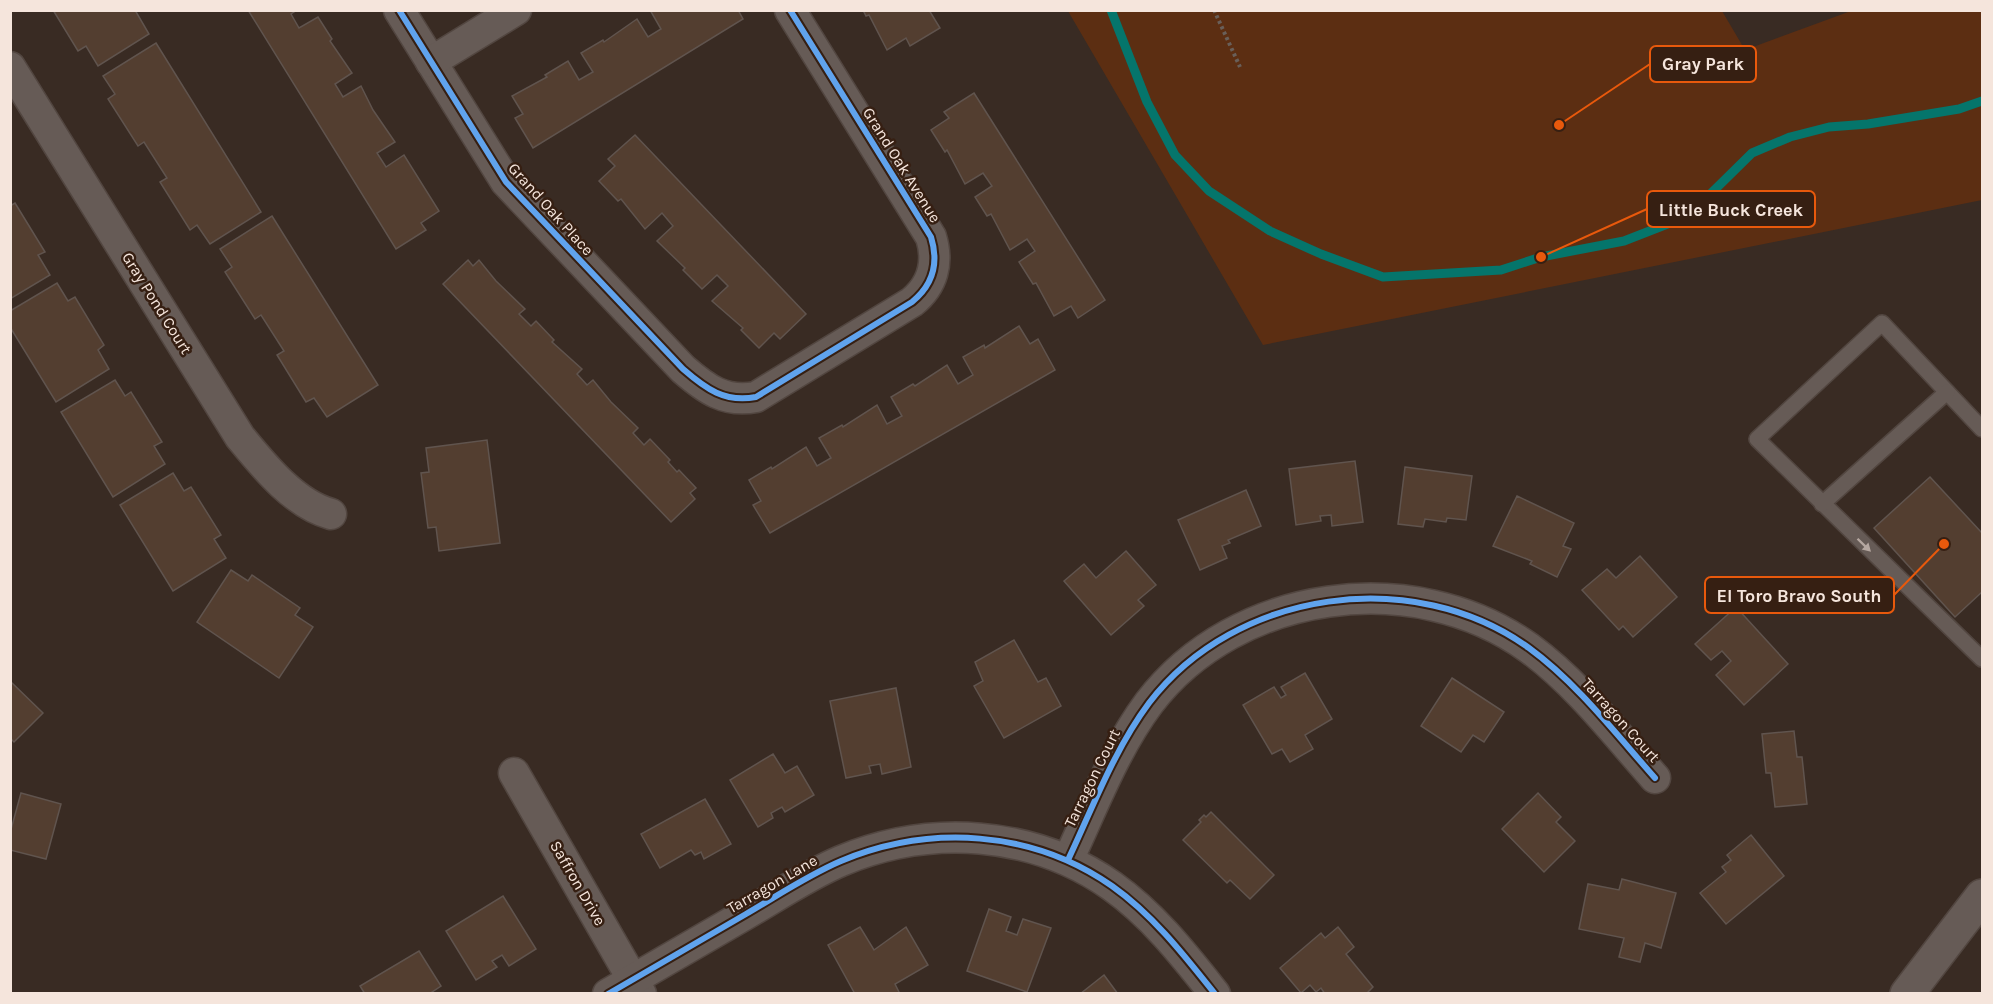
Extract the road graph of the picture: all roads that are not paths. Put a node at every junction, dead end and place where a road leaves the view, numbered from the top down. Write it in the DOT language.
graph roads {
  1 [pos="399,10"];
  2 [pos="516,10"];
  3 [pos="790,10"];
  4 [pos="431,62"];
  5 [pos="10,67"];
  6 [pos="1947,392"];
  7 [pos="719,396"];
  8 [pos="1983,429"];
  9 [pos="1822,504"];
  10 [pos="331,514"];
  11 [pos="1983,659"];
  12 [pos="514,773"];
  13 [pos="1655,778"];
  14 [pos="1068,860"];
  15 [pos="1983,896"];
  16 [pos="628,989"];
  17 [pos="1215,993"];
  18 [pos="1907,993"];
  1 -- 4 [label="street, Grand Oak Place"];
  2 -- 4 [label="street"];
  3 -- 7 [label="street, Grand Oak Avenue"];
  4 -- 7 [label="street, Grand Oak Place"];
  5 -- 10 [label="street, Gray Pond Court"];
  6 -- 8 [label="lane"];
  6 -- 9 [label="lane"];
  6 -- 9 [label="lane"];
  9 -- 11 [label="lane, one-way"];
  12 -- 16 [label="street, Saffron Drive"];
  13 -- 14 [label="street, Tarragon Court"];
  14 -- 16 [label="street, Tarragon Lane"];
  14 -- 17 [label="street, Tarragon Lane"];
  15 -- 18 [label="street"];
}
